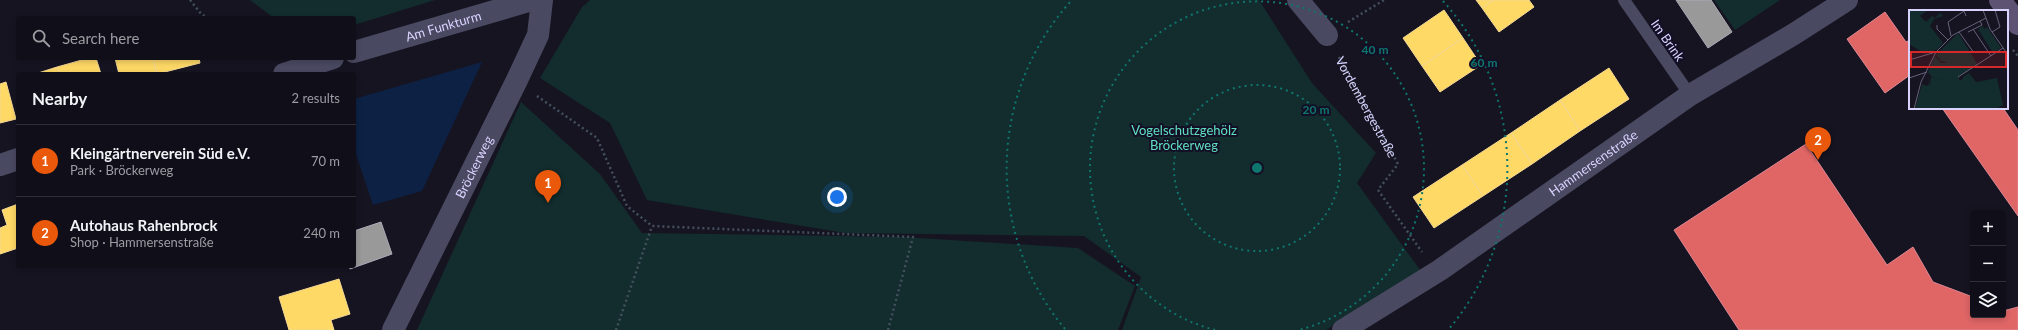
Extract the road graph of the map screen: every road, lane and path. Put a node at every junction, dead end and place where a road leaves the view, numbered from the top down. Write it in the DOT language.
graph roads {
  1 [pos="190,0"];
  2 [pos="532,0"];
  3 [pos="542,0"];
  4 [pos="1298,0"];
  5 [pos="1384,0"];
  6 [pos="1624,0"];
  7 [pos="1847,0"];
  8 [pos="2000,0"];
  9 [pos="2008,10"];
  10 [pos="2008,11"];
  11 [pos="205,16"];
  12 [pos="2018,24"];
  13 [pos="1327,35"];
  14 [pos="356,51"];
  15 [pos="327,60"];
  16 [pos="290,72"];
  17 [pos="516,82"];
  18 [pos="1690,96"];
  19 [pos="16,160"];
  20 [pos="0,165"];
  21 [pos="652,226"];
  22 [pos="1440,270"];
  23 [pos="392,330"];
  24 [pos="616,330"];
  25 [pos="888,330"];
  26 [pos="1343,330"];
  1 -- 11 [label="path"];
  2 -- 14 [label="street, Am Funkturm"];
  3 -- 17 [label="street, Bröckerweg"];
  4 -- 13 [label="street"];
  5 -- 13 [label="path"];
  6 -- 18 [label="lane, Im Brink"];
  7 -- 18 [label="street, Hammersenstraße"];
  8 -- 9 [label="main road"];
  10 -- 12 [label="main road"];
  13 -- 22 [label="path, Vordembergestraße"];
  15 -- 16 [label="street"];
  17 -- 21 [label="path"];
  17 -- 23 [label="street, Bröckerweg"];
  18 -- 22 [label="street, Hammersenstraße"];
  19 -- 20 [label="street"];
  21 -- 24 [label="path"];
  21 -- 25 [label="path"];
  22 -- 26 [label="street, Hammersenstraße"];
}
